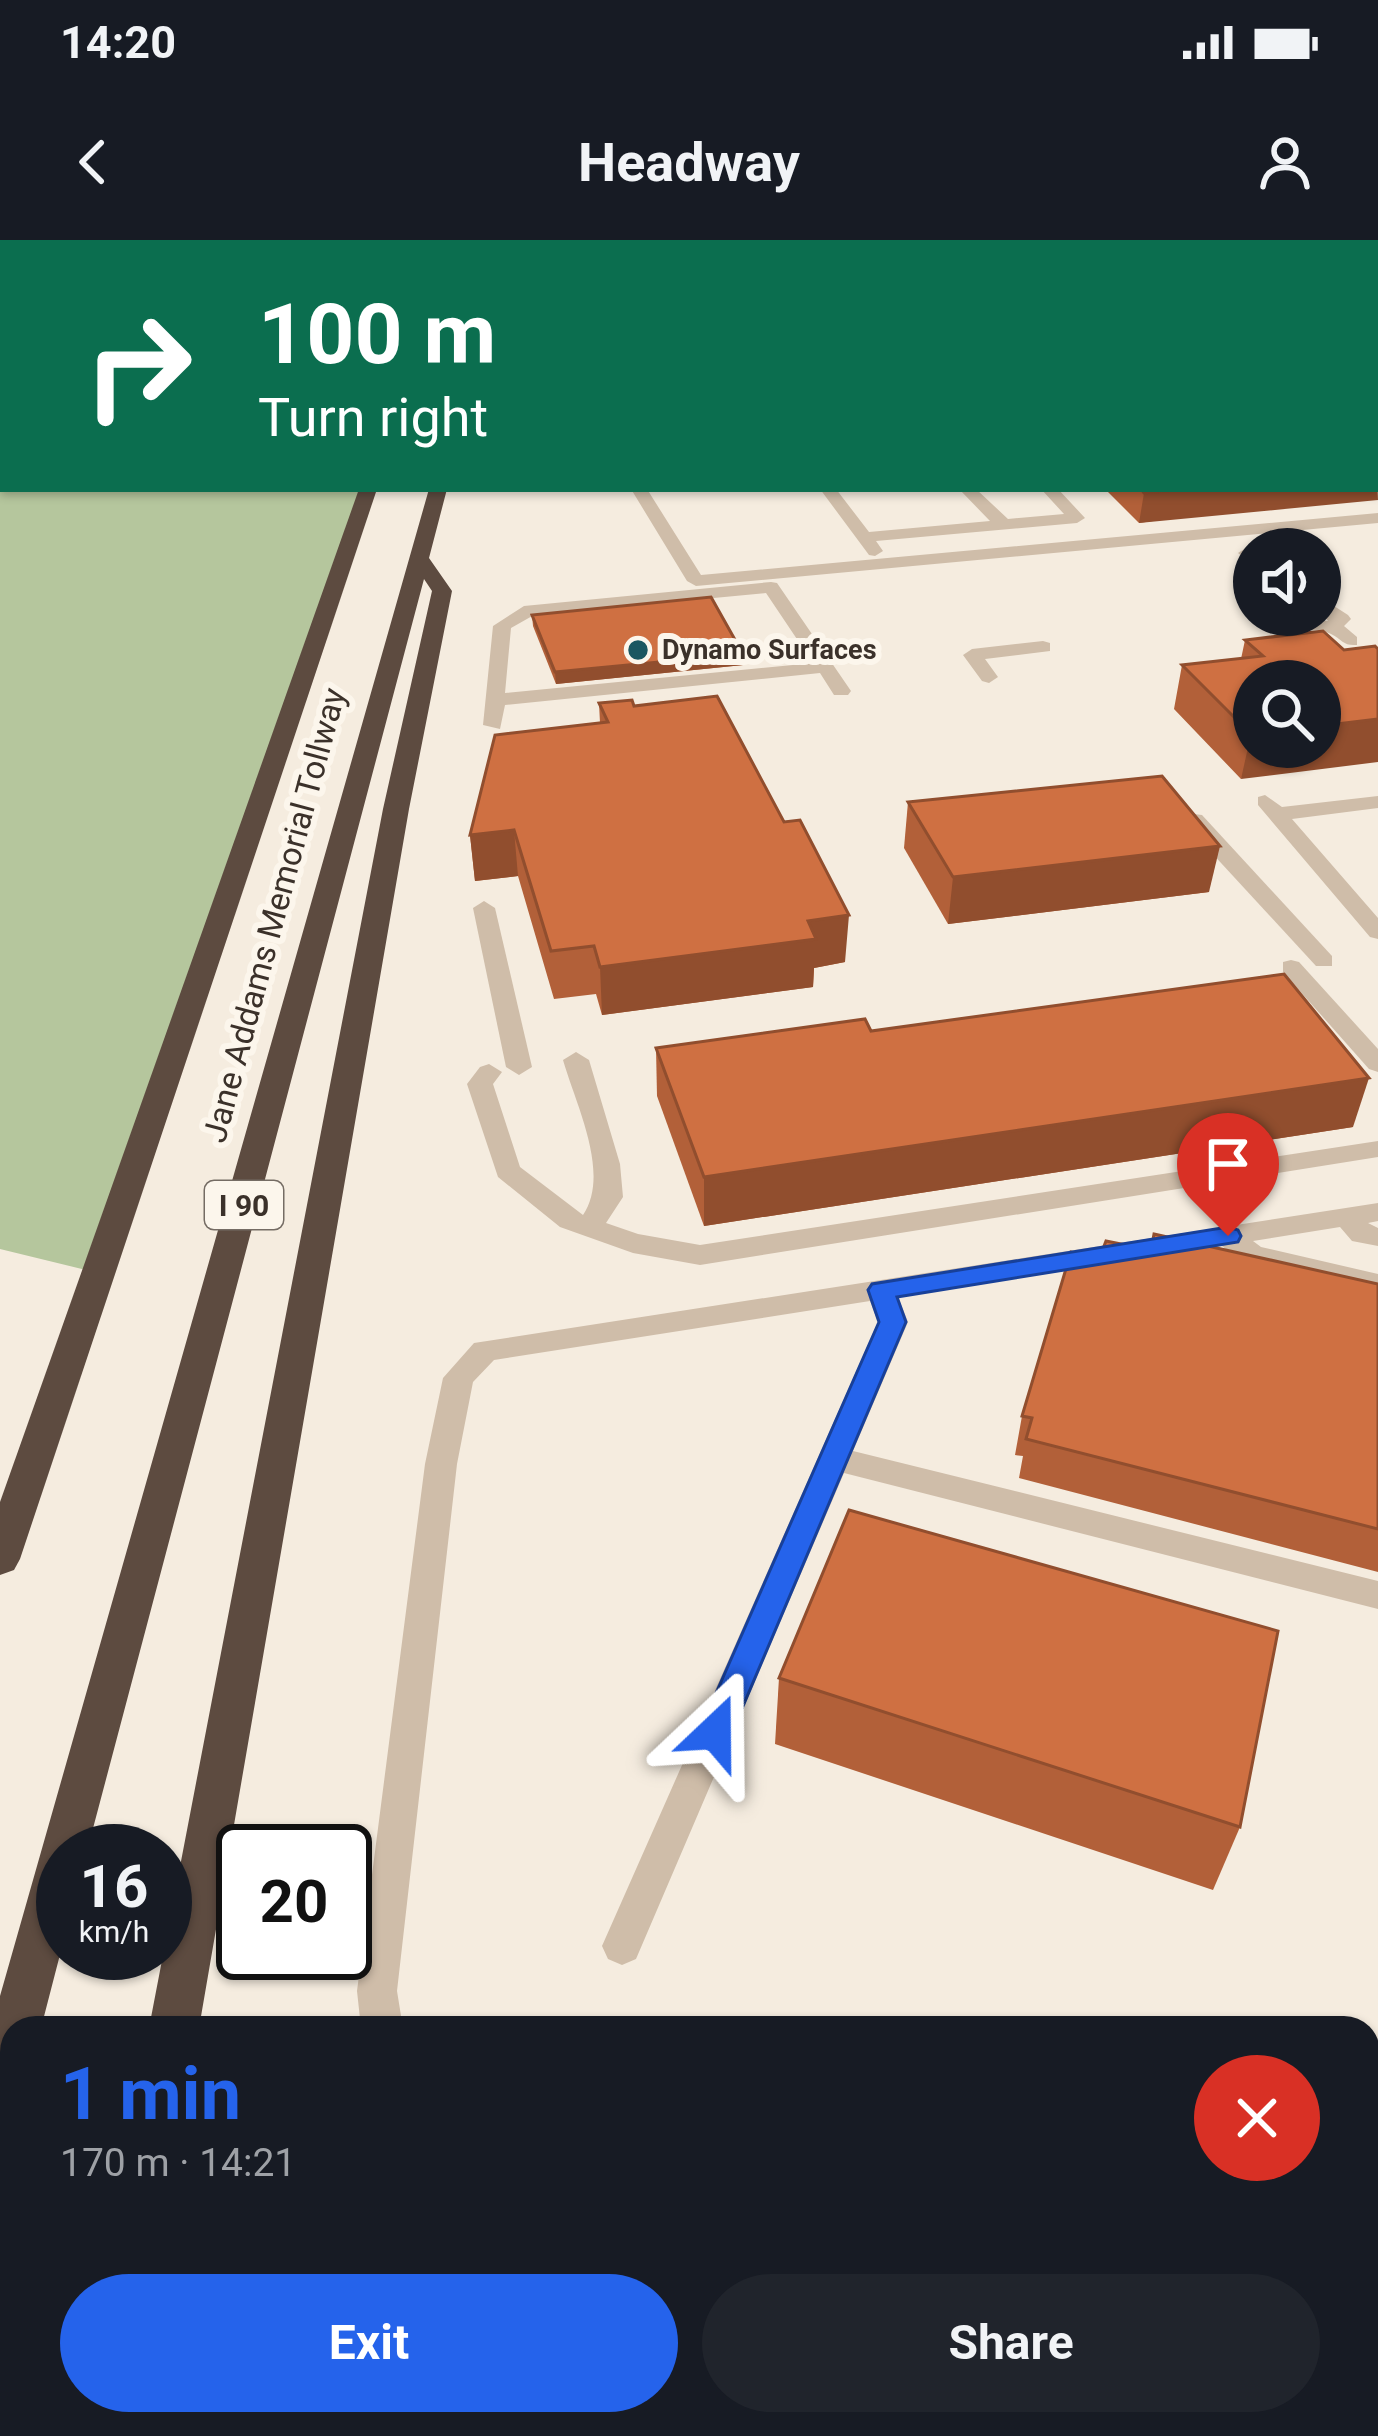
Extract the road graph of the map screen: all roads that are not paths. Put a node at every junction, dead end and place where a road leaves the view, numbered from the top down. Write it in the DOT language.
graph roads {
  1 [pos="367,492"];
  2 [pos="437,492"];
  3 [pos="641,492"];
  4 [pos="830,492"];
  5 [pos="970,492"];
  6 [pos="1052,492"];
  7 [pos="1378,518"];
  8 [pos="1003,524"];
  9 [pos="864,537"];
  10 [pos="420,559"];
  11 [pos="884,562"];
  12 [pos="1341,633"];
  13 [pos="1352,641"];
  14 [pos="1042,646"];
  15 [pos="825,667"];
  16 [pos="989,677"];
  17 [pos="841,691"];
  18 [pos="496,700"];
  19 [pos="493,725"];
  20 [pos="1378,802"];
  21 [pos="1186,811"];
  22 [pos="484,908"];
  23 [pos="1378,932"];
  24 [pos="1324,961"];
  25 [pos="1291,967"];
  26 [pos="576,1060"];
  27 [pos="1378,1064"];
  28 [pos="519,1067"];
  29 [pos="489,1072"];
  30 [pos="1378,1150"];
  31 [pos="1362,1215"];
  32 [pos="589,1227"];
  33 [pos="1228,1236"];
  34 [pos="1378,1237"];
  35 [pos="1378,1284"];
  36 [pos="881,1290"];
  37 [pos="834,1458"];
  38 [pos="34,1462"];
  39 [pos="0,1545"];
  40 [pos="0,1559"];
  41 [pos="1378,1595"];
  42 [pos="71,1824"];
  43 [pos="622,1946"];
  44 [pos="36,1954"];
  45 [pos="19,2016"];
  46 [pos="176,2016"];
  47 [pos="380,2016"];
  1 -- 38 [label="highway, Jane Addams Memorial Tollway"];
  2 -- 10 [label="highway, Jane Addams Memorial Tollway / I 90"];
  3 -- 11 [label="lane"];
  4 -- 9 [label="lane"];
  5 -- 8 [label="lane"];
  6 -- 8 [label="lane"];
  7 -- 11 [label="lane"];
  8 -- 9 [label="lane"];
  9 -- 11 [label="lane"];
  10 -- 42 [label="highway, Jane Addams Memorial Tollway / I 90"];
  10 -- 46 [label="highway"];
  12 -- 13 [label="lane"];
  14 -- 16 [label="lane"];
  15 -- 17 [label="lane"];
  15 -- 18 [label="lane"];
  15 -- 18 [label="lane"];
  18 -- 19 [label="lane"];
  20 -- 23 [label="lane"];
  21 -- 24 [label="lane"];
  22 -- 28 [label="lane"];
  25 -- 27 [label="lane"];
  26 -- 32 [label="lane"];
  29 -- 32 [label="lane"];
  30 -- 32 [label="lane"];
  31 -- 33 [label="lane"];
  31 -- 34 [label="lane"];
  33 -- 35 [label="lane"];
  33 -- 36 [label="lane"];
  36 -- 37 [label="lane"];
  36 -- 47 [label="lane"];
  37 -- 41 [label="lane"];
  37 -- 43 [label="lane"];
  38 -- 39 [label="highway"];
  38 -- 40 [label="highway, Jane Addams Memorial Tollway"];
  44 -- 45 [label="highway, Jane Addams Memorial Tollway / I 90"];
}
